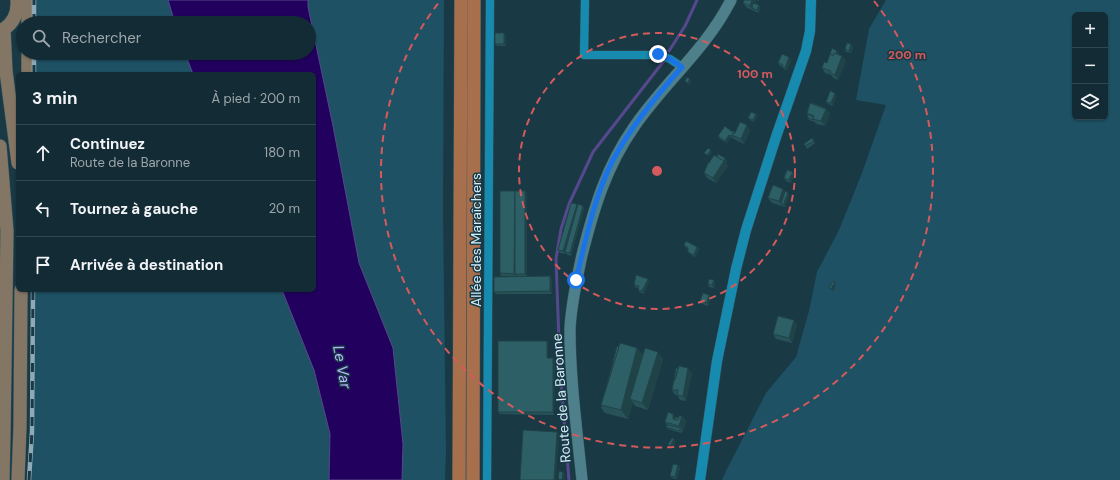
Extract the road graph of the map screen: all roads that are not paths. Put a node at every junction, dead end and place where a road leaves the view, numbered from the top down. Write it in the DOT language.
graph roads {
  1 [pos="17,0"];
  2 [pos="27,0"];
  3 [pos="461,0"];
  4 [pos="474,0"];
  5 [pos="490,0"];
  6 [pos="586,0"];
  7 [pos="731,0"];
  8 [pos="812,0"];
  9 [pos="28,16"];
  10 [pos="2,30"];
  11 [pos="28,60"];
  12 [pos="682,67"];
  13 [pos="28,72"];
  14 [pos="0,146"];
  15 [pos="16,148"];
  16 [pos="3,255"];
  17 [pos="22,292"];
  18 [pos="2,480"];
  19 [pos="18,480"];
  20 [pos="459,480"];
  21 [pos="472,480"];
  22 [pos="487,480"];
  23 [pos="582,480"];
  24 [pos="700,480"];
  1 -- 10 [label="main road"];
  2 -- 9 [label="main road"];
  3 -- 20 [label="highway"];
  4 -- 21 [label="highway"];
  5 -- 22 [label="street, Allée des Maraîchers"];
  6 -- 12 [label="street"];
  7 -- 12 [label="main road, Route de la Baronne"];
  8 -- 24 [label="street"];
  10 -- 15 [label="main road"];
  11 -- 13 [label="main road"];
  12 -- 23 [label="main road, Route de la Baronne"];
  14 -- 16 [label="main road"];
  16 -- 18 [label="main road"];
  17 -- 19 [label="main road"];
}
